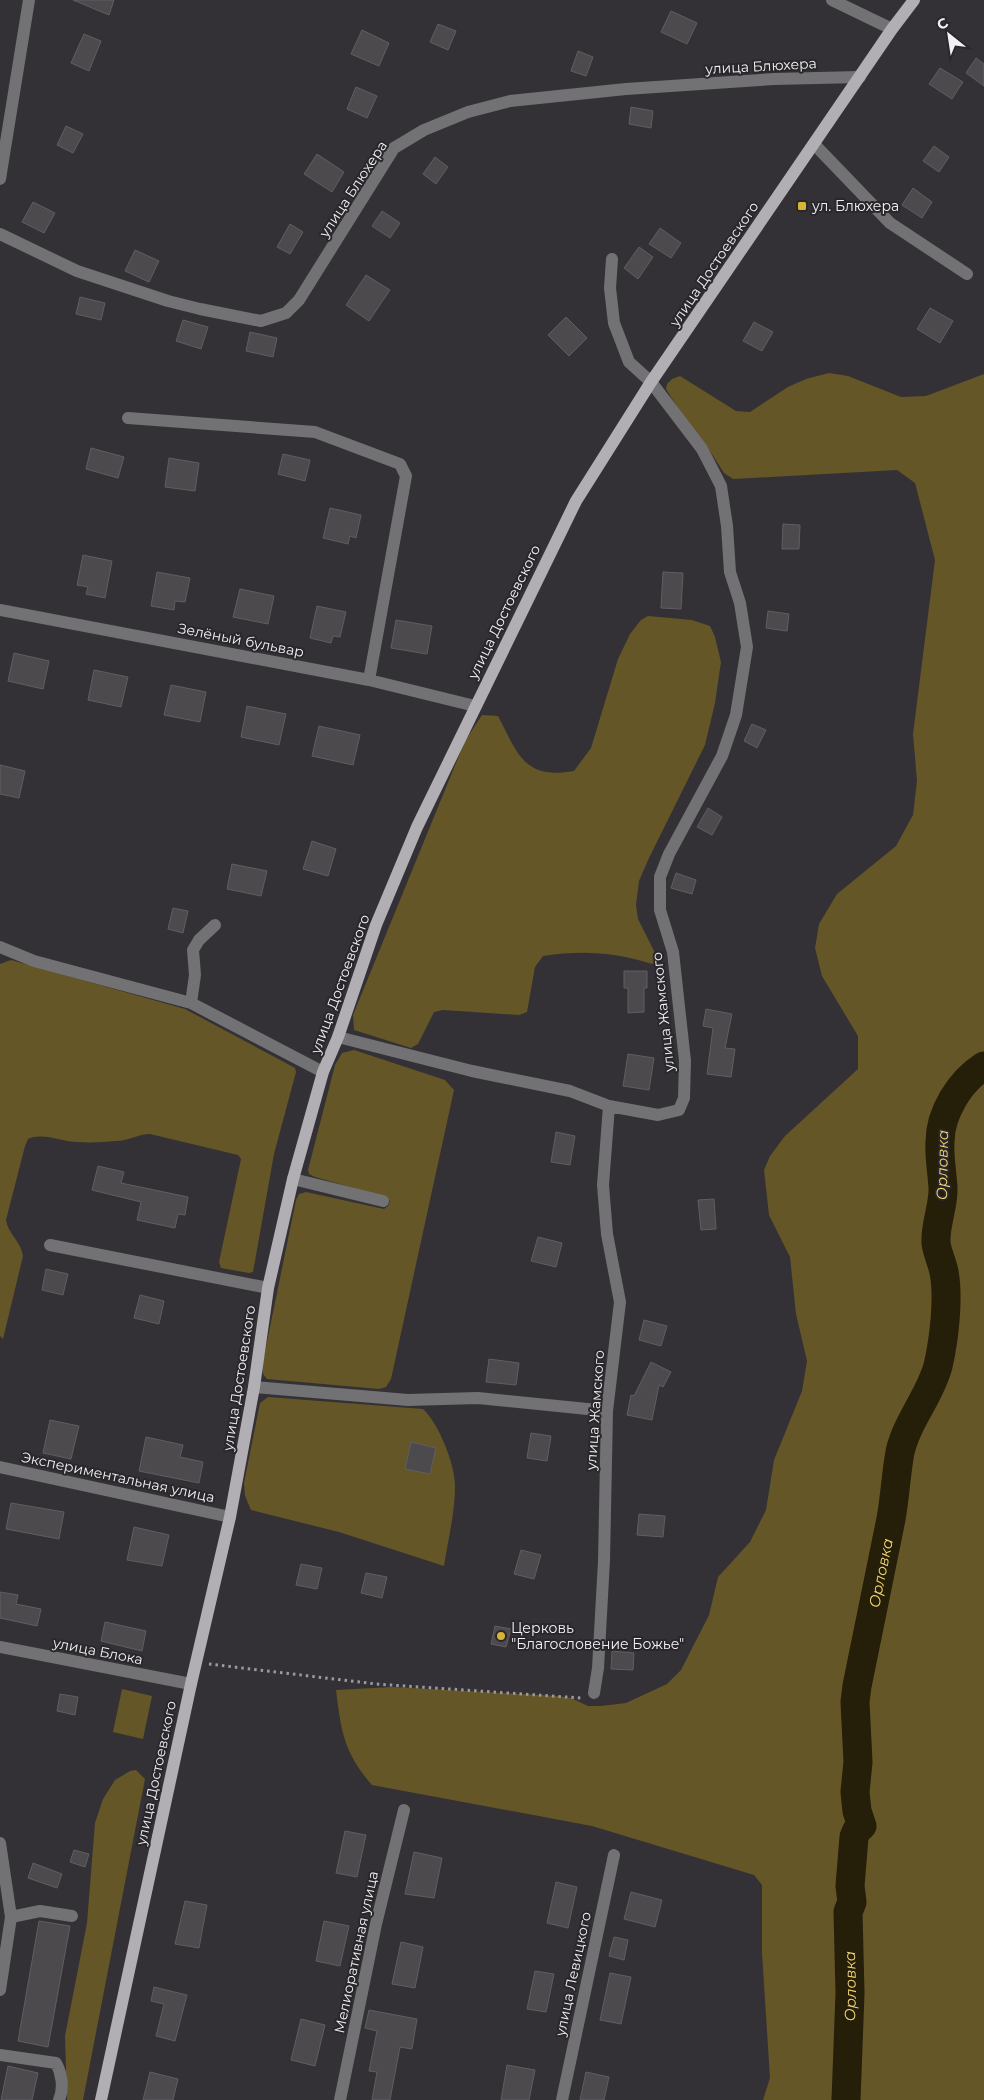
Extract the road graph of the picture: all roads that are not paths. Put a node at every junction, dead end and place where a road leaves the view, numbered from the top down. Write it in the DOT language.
graph roads {
  1 [pos="28,0"];
  2 [pos="832,0"];
  3 [pos="914,0"];
  4 [pos="892,30"];
  5 [pos="860,77"];
  6 [pos="814,144"];
  7 [pos="0,179"];
  8 [pos="0,234"];
  9 [pos="612,259"];
  10 [pos="967,274"];
  11 [pos="651,382"];
  12 [pos="128,418"];
  13 [pos="0,610"];
  14 [pos="369,680"];
  15 [pos="475,706"];
  16 [pos="215,924"];
  17 [pos="0,947"];
  18 [pos="191,1002"];
  19 [pos="338,1036"];
  20 [pos="323,1072"];
  21 [pos="609,1106"];
  22 [pos="294,1179"];
  23 [pos="383,1201"];
  24 [pos="50,1245"];
  25 [pos="268,1288"];
  26 [pos="254,1387"];
  27 [pos="607,1411"];
  28 [pos="0,1467"];
  29 [pos="230,1517"];
  30 [pos="0,1647"];
  31 [pos="191,1684"];
  32 [pos="594,1692"];
  33 [pos="404,1810"];
  34 [pos="0,1843"];
  35 [pos="614,1855"];
  36 [pos="4,1886"];
  37 [pos="72,1916"];
  38 [pos="11,1917"];
  39 [pos="0,1990"];
  40 [pos="0,2055"];
  41 [pos="59,2100"];
  42 [pos="100,2100"];
  43 [pos="340,2100"];
  44 [pos="562,2100"];
  1 -- 7 [label="street"];
  2 -- 4 [label="street"];
  3 -- 4 [label="main road, улица Достоевского"];
  4 -- 5 [label="main road, улица Достоевского"];
  5 -- 6 [label="main road, улица Достоевского"];
  5 -- 8 [label="street, улица Блюхера"];
  6 -- 10 [label="street"];
  6 -- 11 [label="main road, улица Достоевского"];
  9 -- 11 [label="street"];
  11 -- 15 [label="main road, улица Достоевского"];
  11 -- 21 [label="street, улица Жамского"];
  12 -- 14 [label="street"];
  13 -- 14 [label="street, Зелёный бульвар"];
  14 -- 15 [label="street, Зелёный бульвар"];
  15 -- 19 [label="main road, улица Достоевского"];
  16 -- 18 [label="street"];
  17 -- 18 [label="street"];
  18 -- 20 [label="street"];
  19 -- 20 [label="main road, улица Достоевского"];
  19 -- 21 [label="street"];
  20 -- 22 [label="main road, улица Достоевского"];
  21 -- 27 [label="street, улица Жамского"];
  22 -- 23 [label="street"];
  22 -- 25 [label="main road, улица Достоевского"];
  24 -- 25 [label="street"];
  25 -- 26 [label="main road, улица Достоевского"];
  26 -- 27 [label="street"];
  26 -- 29 [label="main road, улица Достоевского"];
  27 -- 32 [label="street, улица Жамского"];
  28 -- 29 [label="street, Экспериментальная улица"];
  29 -- 31 [label="main road, улица Достоевского"];
  30 -- 31 [label="street, улица Блока"];
  31 -- 42 [label="main road, улица Достоевского"];
  33 -- 43 [label="street, Мелиоративная улица"];
  34 -- 36 [label="street"];
  35 -- 44 [label="street, улица Левицкого"];
  36 -- 38 [label="street"];
  37 -- 38 [label="street"];
  38 -- 39 [label="street"];
  40 -- 41 [label="street"];
}
